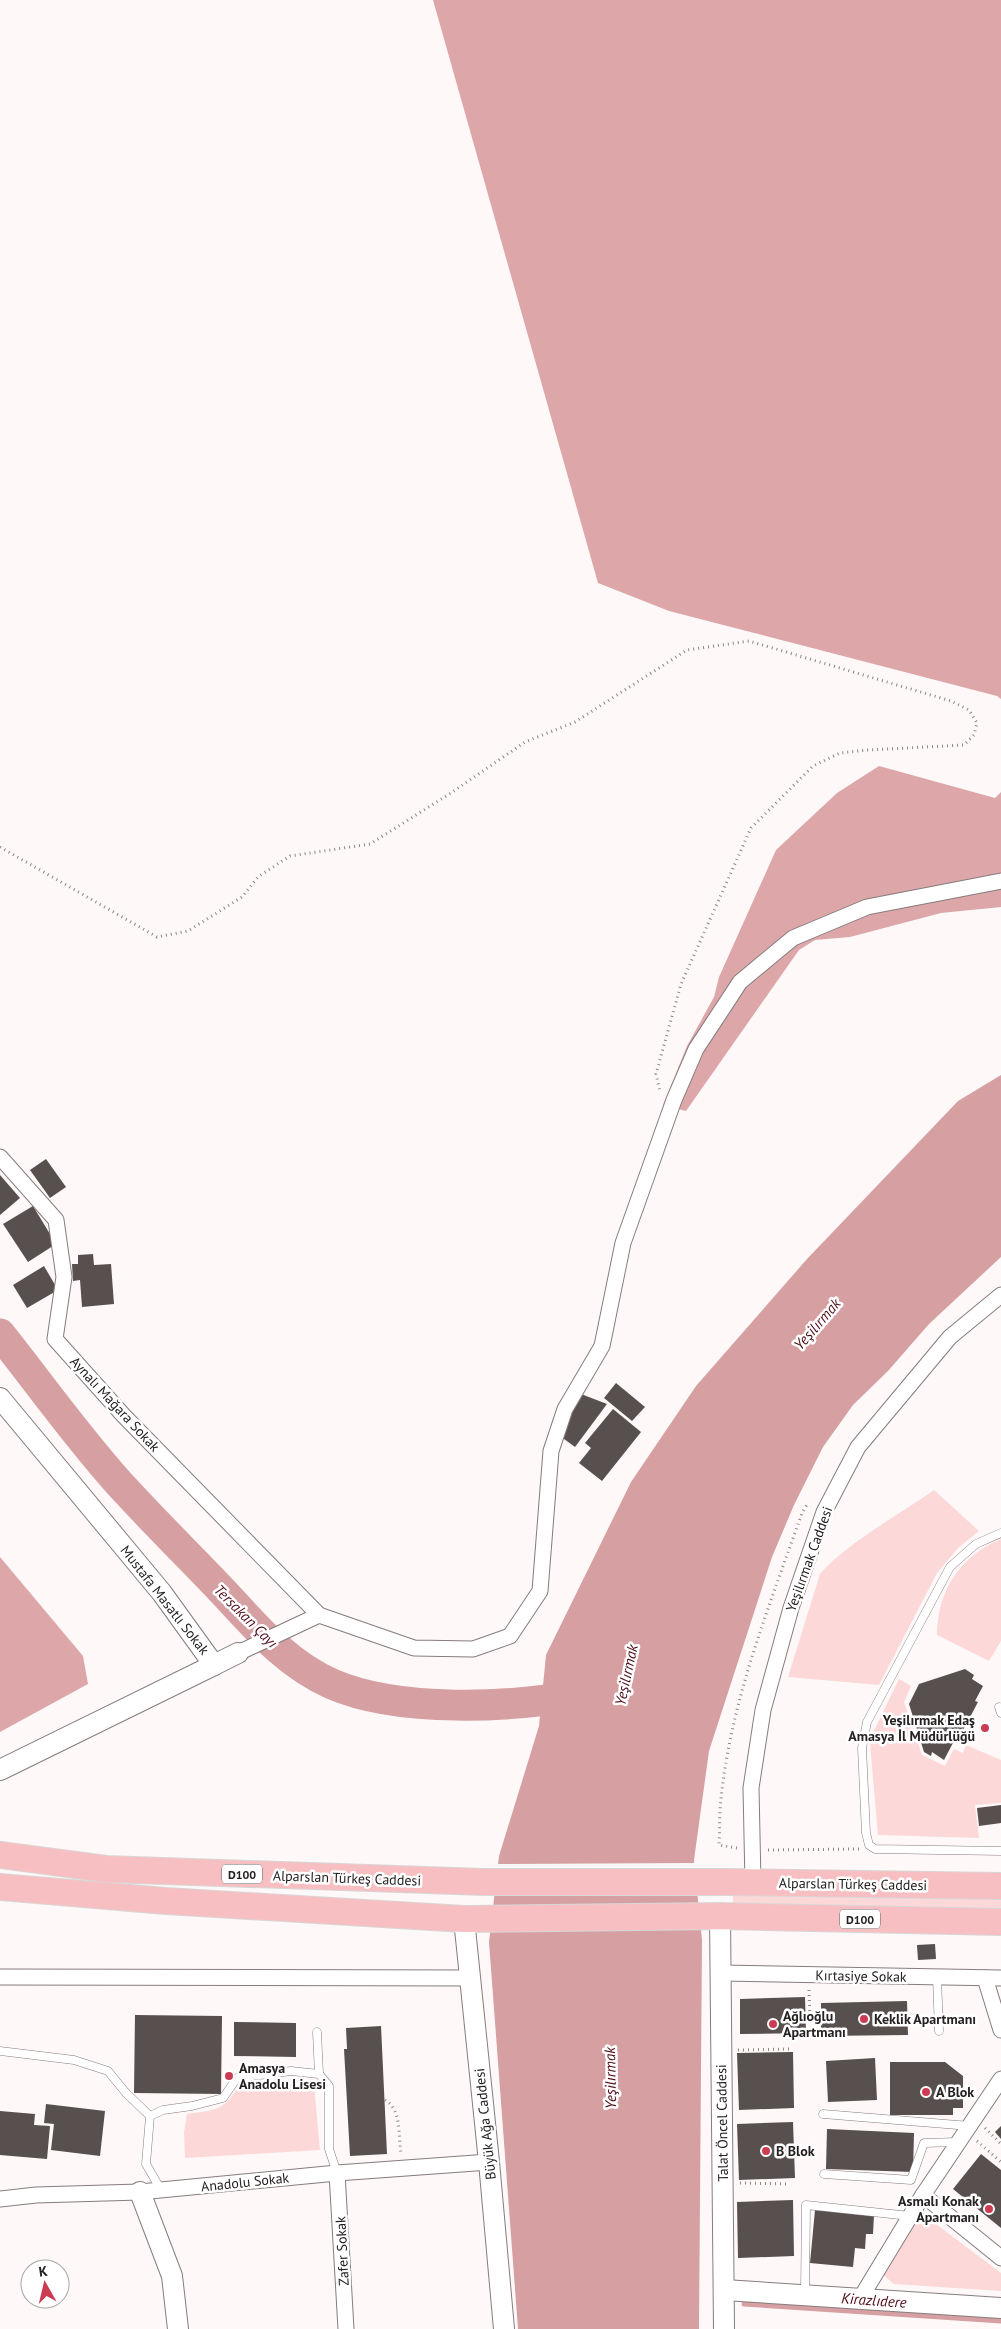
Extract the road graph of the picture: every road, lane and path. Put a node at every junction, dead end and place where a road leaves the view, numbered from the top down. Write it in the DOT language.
graph roads {
  1 [pos="0,847"];
  2 [pos="1001,881"];
  3 [pos="666,1121"];
  4 [pos="0,1157"];
  5 [pos="1001,1295"];
  6 [pos="0,1398"];
  7 [pos="1001,1533"];
  8 [pos="319,1616"];
  9 [pos="238,1653"];
  10 [pos="214,1665"];
  11 [pos="0,1770"];
  12 [pos="875,1849"];
  13 [pos="752,1850"];
  14 [pos="1001,1851"];
  15 [pos="0,1855"];
  16 [pos="754,1883"];
  17 [pos="0,1886"];
  18 [pos="1001,1886"];
  19 [pos="713,1916"];
  20 [pos="473,1918"];
  21 [pos="1001,1922"];
  22 [pos="720,1973"];
  23 [pos="809,1975"];
  24 [pos="0,1977"];
  25 [pos="937,1977"];
  26 [pos="471,1978"];
  27 [pos="985,1978"];
  28 [pos="1001,1978"];
  29 [pos="810,2021"];
  30 [pos="1001,2030"];
  31 [pos="940,2031"];
  32 [pos="317,2032"];
  33 [pos="790,2049"];
  34 [pos="0,2050"];
  35 [pos="721,2050"];
  36 [pos="319,2074"];
  37 [pos="1001,2078"];
  38 [pos="385,2100"];
  39 [pos="823,2114"];
  40 [pos="150,2116"];
  41 [pos="969,2130"];
  42 [pos="1001,2144"];
  43 [pos="489,2162"];
  44 [pos="1001,2162"];
  45 [pos="403,2168"];
  46 [pos="337,2173"];
  47 [pos="824,2174"];
  48 [pos="723,2183"];
  49 [pos="790,2184"];
  50 [pos="160,2190"];
  51 [pos="140,2192"];
  52 [pos="923,2195"];
  53 [pos="0,2199"];
  54 [pos="910,2216"];
  55 [pos="1001,2258"];
  56 [pos="724,2290"];
  57 [pos="805,2295"];
  58 [pos="860,2299"];
  59 [pos="1001,2308"];
  60 [pos="178,2329"];
  61 [pos="346,2329"];
  62 [pos="504,2329"];
  63 [pos="724,2329"];
  1 -- 3 [label="path"];
  2 -- 3 [label="street"];
  3 -- 8 [label="street"];
  4 -- 8 [label="street, Aynalı Mağara Sokak"];
  5 -- 13 [label="street, Yeşilırmak Caddesi"];
  6 -- 10 [label="street, Mustafa Masatlı Sokak"];
  7 -- 12 [label="lane"];
  8 -- 9 [label="street"];
  9 -- 10 [label="street"];
  10 -- 11 [label="street, Mustafa Masatlı Sokak"];
  12 -- 13 [label="path"];
  12 -- 14 [label="lane"];
  13 -- 16 [label="street, Yeşilırmak Caddesi"];
  15 -- 16 [label="highway, Alparslan Türkeş Caddesi / D100"];
  16 -- 18 [label="highway, Alparslan Türkeş Caddesi / D100"];
  17 -- 20 [label="highway, D100"];
  19 -- 20 [label="highway, D100"];
  19 -- 21 [label="highway, D100"];
  19 -- 22 [label="street, Talat Öncel Caddesi"];
  20 -- 26 [label="street, Büyük Ağa Caddesi"];
  22 -- 23 [label="street, Kırtasiye Sokak"];
  22 -- 35 [label="street, Talat Öncel Caddesi"];
  23 -- 25 [label="street, Kırtasiye Sokak"];
  23 -- 29 [label="path"];
  24 -- 26 [label="street"];
  25 -- 27 [label="street, Kırtasiye Sokak"];
  25 -- 31 [label="lane"];
  26 -- 43 [label="street, Büyük Ağa Caddesi"];
  27 -- 28 [label="street, Kırtasiye Sokak"];
  27 -- 30 [label="street"];
  32 -- 36 [label="lane"];
  33 -- 35 [label="path"];
  34 -- 40 [label="lane"];
  35 -- 48 [label="street, Talat Öncel Caddesi"];
  36 -- 40 [label="lane"];
  36 -- 46 [label="lane"];
  37 -- 41 [label="street"];
  38 -- 45 [label="path"];
  39 -- 41 [label="lane"];
  40 -- 50 [label="lane"];
  41 -- 42 [label="path"];
  41 -- 44 [label="path"];
  41 -- 47 [label="lane"];
  41 -- 52 [label="street"];
  43 -- 45 [label="street, Anadolu Sokak"];
  43 -- 62 [label="street, Büyük Ağa Caddesi"];
  45 -- 46 [label="street, Anadolu Sokak"];
  46 -- 50 [label="street, Anadolu Sokak"];
  46 -- 61 [label="street, Zafer Sokak"];
  48 -- 49 [label="path"];
  48 -- 56 [label="street, Talat Öncel Caddesi"];
  50 -- 51 [label="street, Anadolu Sokak"];
  51 -- 53 [label="street, Anadolu Sokak"];
  51 -- 60 [label="street"];
  52 -- 54 [label="street"];
  52 -- 55 [label="street"];
  54 -- 57 [label="lane"];
  54 -- 58 [label="street"];
  56 -- 57 [label="street"];
  56 -- 63 [label="street, Talat Öncel Caddesi"];
  57 -- 58 [label="street"];
  58 -- 59 [label="street"];
}
